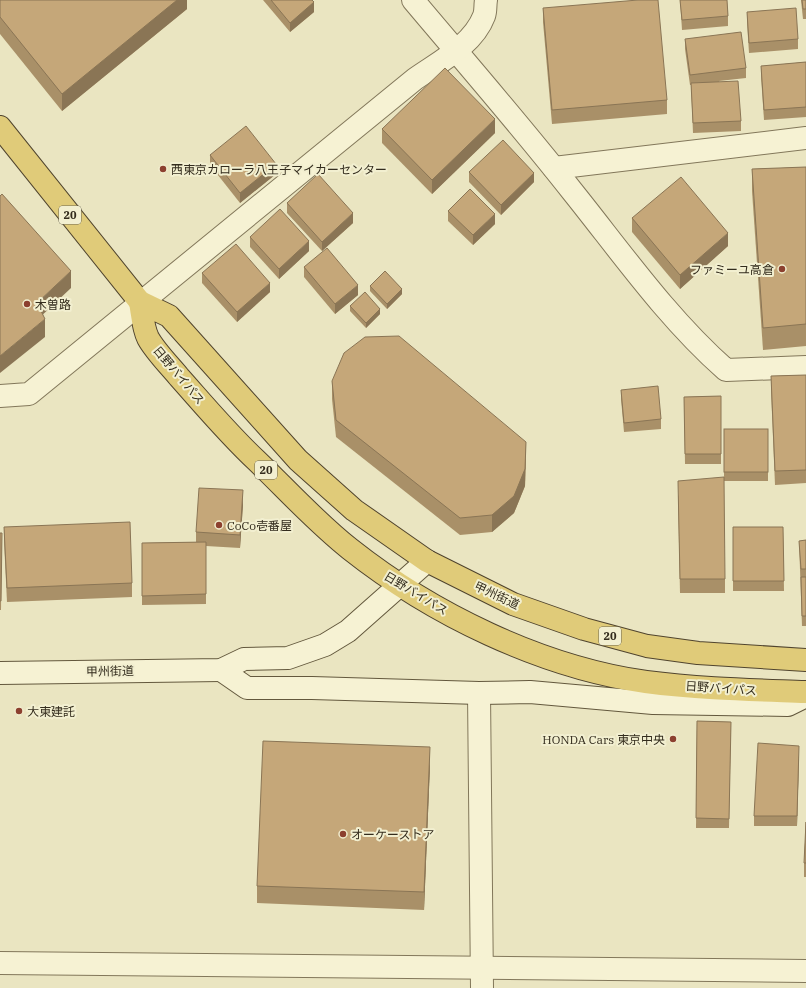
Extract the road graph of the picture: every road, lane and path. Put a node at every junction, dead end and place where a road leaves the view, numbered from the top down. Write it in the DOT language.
graph roads {
  1 [pos="413,0"];
  2 [pos="486,0"];
  3 [pos="455,50"];
  4 [pos="0,127"];
  5 [pos="806,138"];
  6 [pos="554,168"];
  7 [pos="140,302"];
  8 [pos="806,367"];
  9 [pos="0,396"];
  10 [pos="427,561"];
  11 [pos="400,586"];
  12 [pos="806,660"];
  13 [pos="221,670"];
  14 [pos="0,673"];
  15 [pos="806,692"];
  16 [pos="479,693"];
  17 [pos="806,696"];
  18 [pos="0,963"];
  19 [pos="806,971"];
  20 [pos="482,977"];
  1 -- 3 [label="street"];
  2 -- 3 [label="street"];
  3 -- 6 [label="street"];
  3 -- 7 [label="street"];
  4 -- 7 [label="highway, 日野バイパス / 20"];
  5 -- 6 [label="street"];
  6 -- 8 [label="street"];
  7 -- 9 [label="street"];
  7 -- 10 [label="highway, 日野バイパス / 20"];
  7 -- 11 [label="highway, 日野バイパス / 20"];
  10 -- 11 [label="street, 甲州街道"];
  10 -- 12 [label="highway, 甲州街道 / 20"];
  11 -- 13 [label="street, 甲州街道"];
  11 -- 15 [label="highway, 日野バイパス / 20"];
  13 -- 14 [label="street, 甲州街道"];
  13 -- 16 [label="street"];
  16 -- 17 [label="street"];
  16 -- 20 [label="street"];
  18 -- 20 [label="street"];
  19 -- 20 [label="street"];
}
